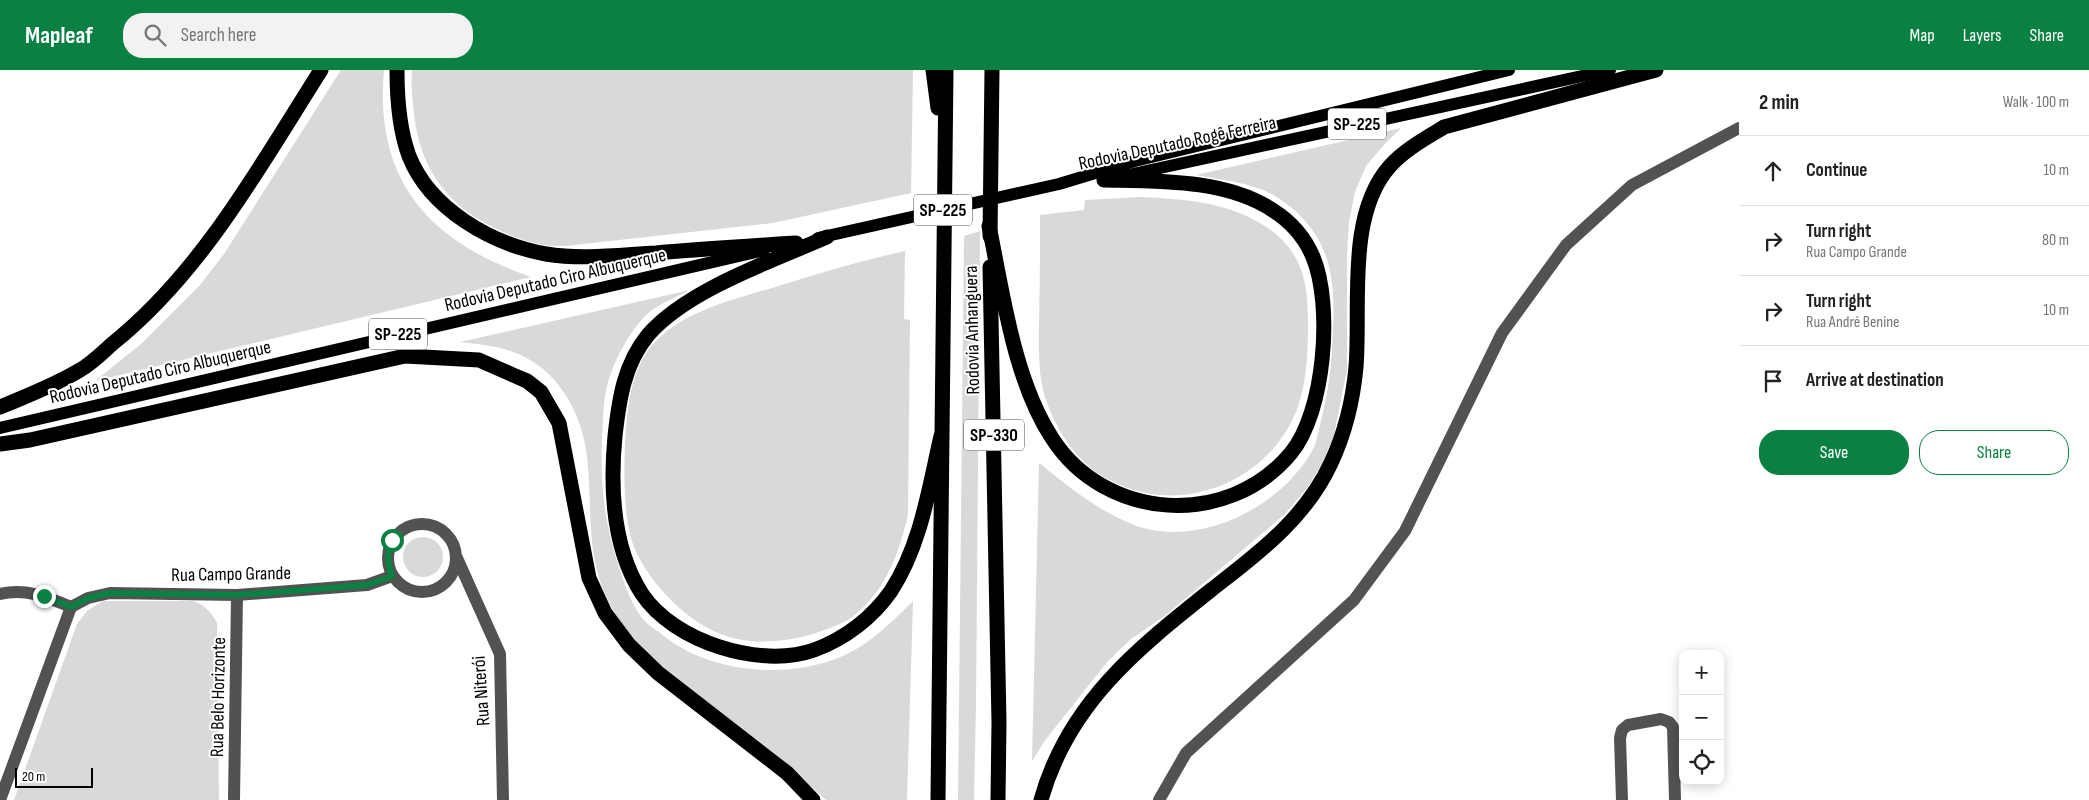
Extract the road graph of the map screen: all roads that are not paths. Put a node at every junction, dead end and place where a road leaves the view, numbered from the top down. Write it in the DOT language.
graph roads {
  1 [pos="321,70"];
  2 [pos="397,70"];
  3 [pos="932,70"];
  4 [pos="946,70"];
  5 [pos="992,70"];
  6 [pos="1510,70"];
  7 [pos="1610,70"];
  8 [pos="1656,70"];
  9 [pos="1739,128"];
  10 [pos="945,153"];
  11 [pos="1104,180"];
  12 [pos="1059,184"];
  13 [pos="990,226"];
  14 [pos="827,237"];
  15 [pos="796,243"];
  16 [pos="0,407"];
  17 [pos="0,428"];
  18 [pos="941,436"];
  19 [pos="0,444"];
  20 [pos="457,558"];
  21 [pos="392,576"];
  22 [pos="0,594"];
  23 [pos="237,595"];
  24 [pos="71,607"];
  25 [pos="0,800"];
  26 [pos="234,800"];
  27 [pos="503,800"];
  28 [pos="813,800"];
  29 [pos="938,800"];
  30 [pos="998,800"];
  31 [pos="1041,800"];
  32 [pos="1159,800"];
  33 [pos="1622,800"];
  34 [pos="1676,800"];
  1 -- 16 [label="highway"];
  2 -- 15 [label="highway"];
  3 -- 10 [label="highway"];
  4 -- 10 [label="highway, Rodovia Anhanguera / SP-330"];
  5 -- 13 [label="highway, Rodovia Anhanguera / SP-330"];
  6 -- 12 [label="main road, Rodovia Deputado Rogê Ferreira / SP-225"];
  7 -- 11 [label="main road, Rodovia Deputado Rogê Ferreira / SP-225"];
  8 -- 31 [label="highway"];
  9 -- 32 [label="street"];
  10 -- 18 [label="highway, Rodovia Anhanguera / SP-330"];
  11 -- 12 [label="main road, Rodovia Deputado Rogê Ferreira / SP-225"];
  11 -- 13 [label="highway"];
  12 -- 14 [label="main road, SP-225"];
  13 -- 30 [label="highway, Rodovia Anhanguera / SP-330"];
  14 -- 15 [label="main road, Rodovia Deputado Ciro Albuquerque / SP-225"];
  14 -- 18 [label="highway"];
  15 -- 17 [label="main road, Rodovia Deputado Ciro Albuquerque / SP-225"];
  18 -- 29 [label="highway, Rodovia Anhanguera / SP-330"];
  19 -- 28 [label="highway"];
  20 -- 21 [label="street"];
  20 -- 21 [label="street"];
  20 -- 27 [label="street, Rua Niterói"];
  21 -- 23 [label="street, Rua Campo Grande"];
  22 -- 24 [label="street"];
  23 -- 24 [label="street, Rua Campo Grande"];
  23 -- 26 [label="street, Rua Belo Horizonte"];
  24 -- 25 [label="street"];
  33 -- 34 [label="street"];
}
